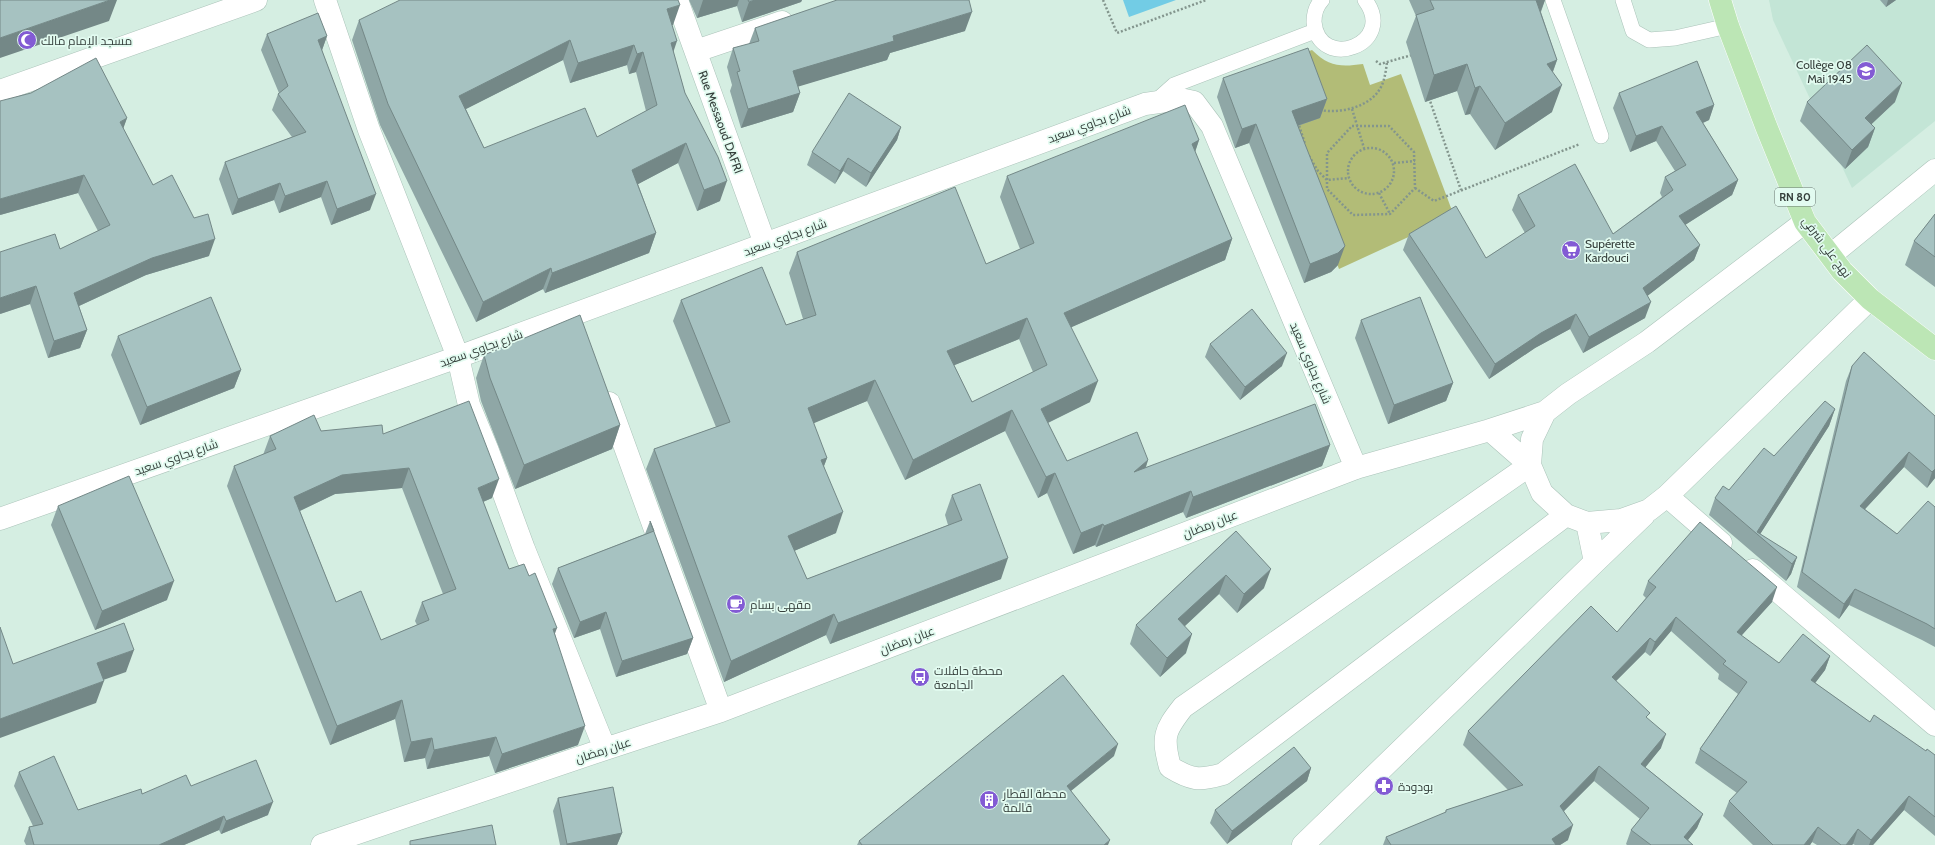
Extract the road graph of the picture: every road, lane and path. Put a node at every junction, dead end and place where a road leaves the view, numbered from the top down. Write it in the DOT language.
graph roads {
  1 [pos="256,0"];
  2 [pos="325,0"];
  3 [pos="677,0"];
  4 [pos="1103,0"];
  5 [pos="1206,0"];
  6 [pos="1322,0"];
  7 [pos="1365,0"];
  8 [pos="1553,0"];
  9 [pos="1623,0"];
  10 [pos="1720,0"];
  11 [pos="802,15"];
  12 [pos="1728,26"];
  13 [pos="1315,31"];
  14 [pos="1362,43"];
  15 [pos="696,51"];
  16 [pos="1414,55"];
  17 [pos="1387,62"];
  18 [pos="0,92"];
  19 [pos="1427,92"];
  20 [pos="1154,102"];
  21 [pos="1352,108"];
  22 [pos="1314,109"];
  23 [pos="1297,120"];
  24 [pos="1357,126"];
  25 [pos="1601,136"];
  26 [pos="1306,148"];
  27 [pos="1364,148"];
  28 [pos="1308,154"];
  29 [pos="1415,161"];
  30 [pos="1394,163"];
  31 [pos="1935,170"];
  32 [pos="1348,178"];
  33 [pos="1327,180"];
  34 [pos="1415,188"];
  35 [pos="1461,190"];
  36 [pos="1379,193"];
  37 [pos="1390,214"];
  38 [pos="1805,222"];
  39 [pos="765,244"];
  40 [pos="1831,255"];
  41 [pos="1870,299"];
  42 [pos="1935,349"];
  43 [pos="458,356"];
  44 [pos="601,381"];
  45 [pos="1545,412"];
  46 [pos="1490,430"];
  47 [pos="1530,465"];
  48 [pos="1356,468"];
  49 [pos="1666,496"];
  50 [pos="1649,510"];
  51 [pos="1566,515"];
  52 [pos="0,519"];
  53 [pos="1587,523"];
  54 [pos="1595,562"];
  55 [pos="721,711"];
  56 [pos="1935,725"];
  57 [pos="605,748"];
  58 [pos="1310,842"];
  59 [pos="322,845"];
  1 -- 18 [label="street"];
  2 -- 43 [label="street"];
  3 -- 15 [label="street, Rue Messaoud DAFRI"];
  4 -- 5 [label="path"];
  6 -- 13 [label="lane"];
  7 -- 14 [label="lane"];
  8 -- 25 [label="lane"];
  9 -- 12 [label="lane"];
  10 -- 12 [label="main road, نهج علي شرفي / RN 80"];
  11 -- 15 [label="street"];
  12 -- 38 [label="main road, نهج علي شرفي / RN 80"];
  13 -- 14 [label="lane"];
  13 -- 20 [label="lane"];
  14 -- 17 [label="path"];
  15 -- 39 [label="street, Rue Messaoud DAFRI"];
  16 -- 17 [label="path"];
  17 -- 21 [label="path"];
  19 -- 35 [label="path"];
  20 -- 39 [label="street, شارع بجاوي سعيد"];
  20 -- 48 [label="street, شارع بجاوي سعيد"];
  21 -- 22 [label="path"];
  21 -- 24 [label="path"];
  23 -- 26 [label="path"];
  24 -- 27 [label="path"];
  24 -- 29 [label="path"];
  24 -- 33 [label="path"];
  25 -- 35 [label="path"];
  27 -- 30 [label="path"];
  27 -- 32 [label="path"];
  28 -- 33 [label="path"];
  29 -- 30 [label="path"];
  29 -- 34 [label="path"];
  30 -- 36 [label="path"];
  31 -- 40 [label="street"];
  32 -- 33 [label="path"];
  32 -- 36 [label="path"];
  33 -- 37 [label="path"];
  34 -- 35 [label="path"];
  34 -- 37 [label="path"];
  36 -- 37 [label="path"];
  38 -- 40 [label="main road, نهج علي شرفي / RN 80"];
  38 -- 45 [label="street"];
  39 -- 43 [label="street, شارع بجاوي سعيد"];
  40 -- 41 [label="main road, نهج علي شرفي / RN 80"];
  41 -- 42 [label="main road, نهج علي شرفي / RN 80"];
  41 -- 49 [label="street"];
  43 -- 52 [label="street, شارع بجاوي سعيد"];
  43 -- 57 [label="street"];
  44 -- 55 [label="street"];
  45 -- 46 [label="street, عبان رمضان"];
  45 -- 47 [label="street"];
  46 -- 47 [label="street"];
  46 -- 48 [label="street, عبان رمضان"];
  47 -- 51 [label="street"];
  47 -- 51 [label="street"];
  48 -- 55 [label="street, عبان رمضان"];
  49 -- 50 [label="street"];
  49 -- 56 [label="street"];
  50 -- 53 [label="street"];
  50 -- 54 [label="street"];
  51 -- 53 [label="street"];
  53 -- 54 [label="street"];
  54 -- 58 [label="street"];
  55 -- 57 [label="street, عبان رمضان"];
  57 -- 59 [label="street, عبان رمضان"];
}
